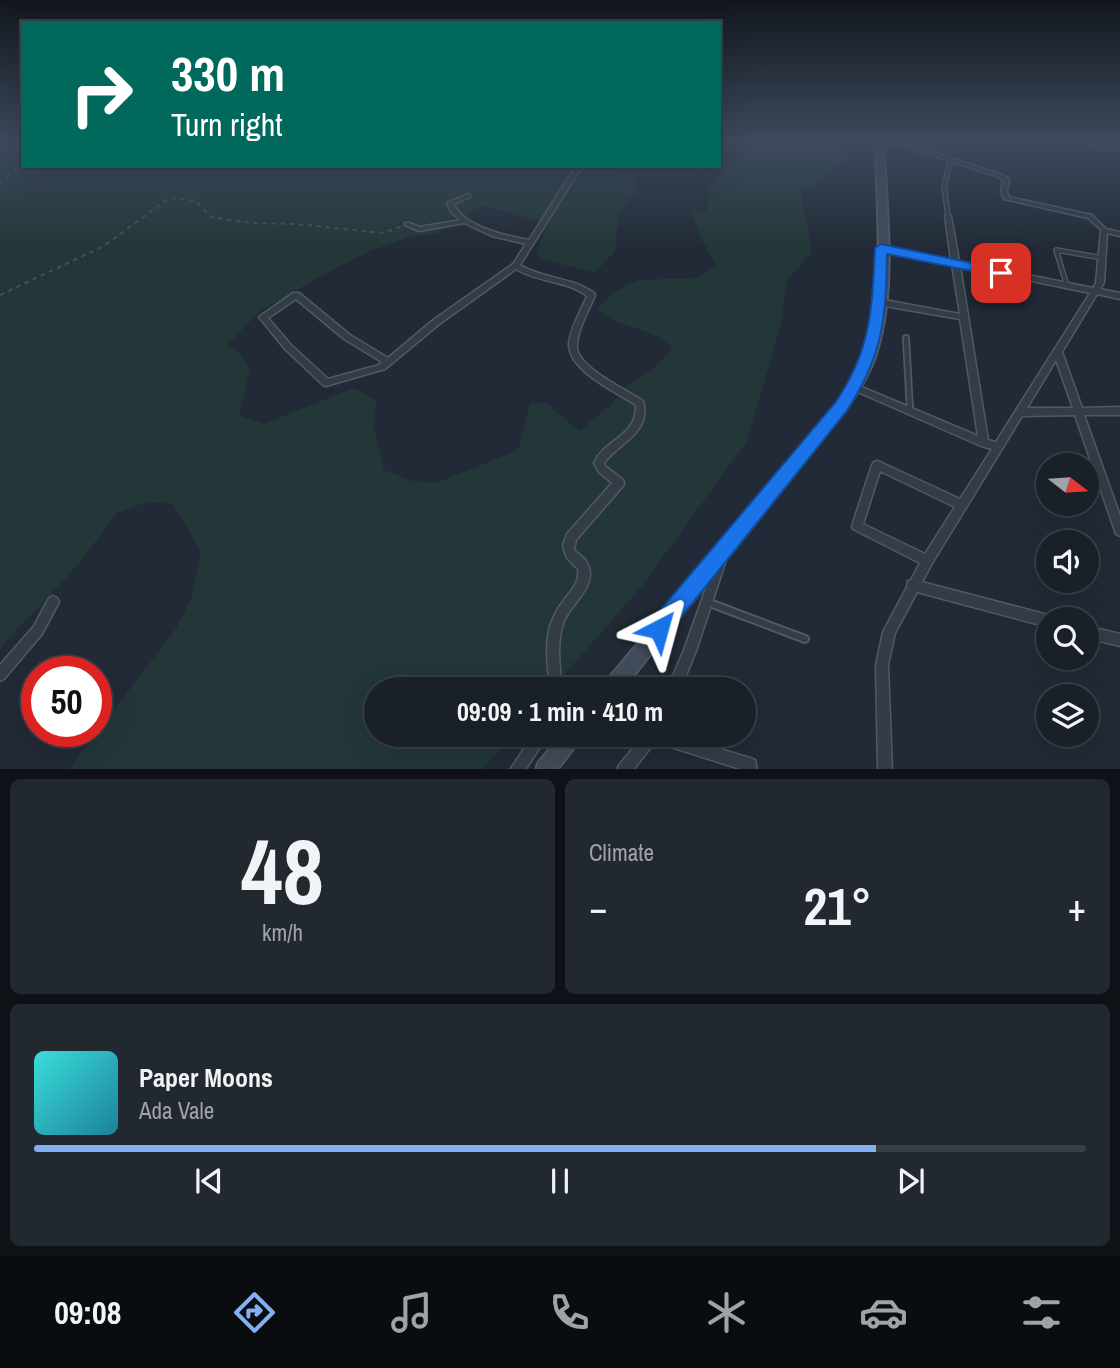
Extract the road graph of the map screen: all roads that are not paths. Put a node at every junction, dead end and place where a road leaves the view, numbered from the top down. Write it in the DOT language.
graph roads {
  1 [pos="572,178"];
  2 [pos="880,178"];
  3 [pos="946,178"];
  4 [pos="1003,178"];
  5 [pos="468,196"];
  6 [pos="948,216"];
  7 [pos="465,221"];
  8 [pos="407,224"];
  9 [pos="1104,230"];
  10 [pos="1120,234"];
  11 [pos="531,243"];
  12 [pos="881,248"];
  13 [pos="1103,258"];
  14 [pos="957,264"];
  15 [pos="516,266"];
  16 [pos="1067,287"];
  17 [pos="1095,292"];
  18 [pos="1120,296"];
  19 [pos="879,302"];
  20 [pos="964,317"];
  21 [pos="906,338"];
  22 [pos="1057,350"];
  23 [pos="389,362"];
  24 [pos="854,387"];
  25 [pos="910,411"];
  26 [pos="1080,411"];
  27 [pos="1120,411"];
  28 [pos="1021,412"];
  29 [pos="984,443"];
  30 [pos="996,446"];
  31 [pos="961,505"];
  32 [pos="1120,531"];
  33 [pos="725,548"];
  34 [pos="927,561"];
  35 [pos="912,585"];
  36 [pos="706,602"];
  37 [pos="53,603"];
  38 [pos="1036,618"];
  39 [pos="1099,635"];
  40 [pos="805,639"];
  41 [pos="1120,640"];
  42 [pos="0,675"];
  43 [pos="554,677"];
  44 [pos="621,677"];
  45 [pos="679,677"];
  46 [pos="533,747"];
  47 [pos="563,747"];
  48 [pos="642,747"];
  49 [pos="691,747"];
  50 [pos="517,769"];
  51 [pos="545,769"];
  52 [pos="624,769"];
  53 [pos="750,769"];
  54 [pos="885,769"];
  1 -- 11 [label="street"];
  2 -- 12 [label="main road"];
  3 -- 6 [label="lane"];
  4 -- 9 [label="street"];
  5 -- 7 [label="street"];
  6 -- 14 [label="street"];
  7 -- 8 [label="street"];
  7 -- 11 [label="street"];
  9 -- 10 [label="street"];
  9 -- 13 [label="street"];
  11 -- 15 [label="street"];
  12 -- 14 [label="street"];
  12 -- 19 [label="main road"];
  13 -- 16 [label="lane"];
  13 -- 17 [label="street"];
  14 -- 16 [label="street"];
  14 -- 20 [label="street"];
  15 -- 23 [label="street"];
  15 -- 43 [label="street"];
  16 -- 17 [label="street"];
  17 -- 18 [label="street"];
  17 -- 22 [label="street"];
  19 -- 20 [label="street"];
  19 -- 24 [label="main road"];
  20 -- 29 [label="street"];
  21 -- 25 [label="lane"];
  22 -- 26 [label="street"];
  22 -- 28 [label="street"];
  23 -- 23 [label="street"];
  24 -- 25 [label="street"];
  24 -- 33 [label="main road"];
  25 -- 29 [label="street"];
  26 -- 27 [label="street"];
  26 -- 28 [label="street"];
  26 -- 32 [label="street"];
  28 -- 30 [label="street"];
  29 -- 30 [label="street"];
  30 -- 31 [label="street"];
  31 -- 34 [label="street"];
  31 -- 34 [label="street"];
  33 -- 36 [label="street"];
  33 -- 44 [label="main road"];
  34 -- 35 [label="street"];
  35 -- 38 [label="street"];
  35 -- 54 [label="street"];
  36 -- 40 [label="lane"];
  36 -- 45 [label="street"];
  37 -- 42 [label="street"];
  39 -- 41 [label="street"];
  46 -- 50 [label="street"];
  47 -- 51 [label="main road"];
  48 -- 52 [label="street"];
  49 -- 53 [label="street"];
}
